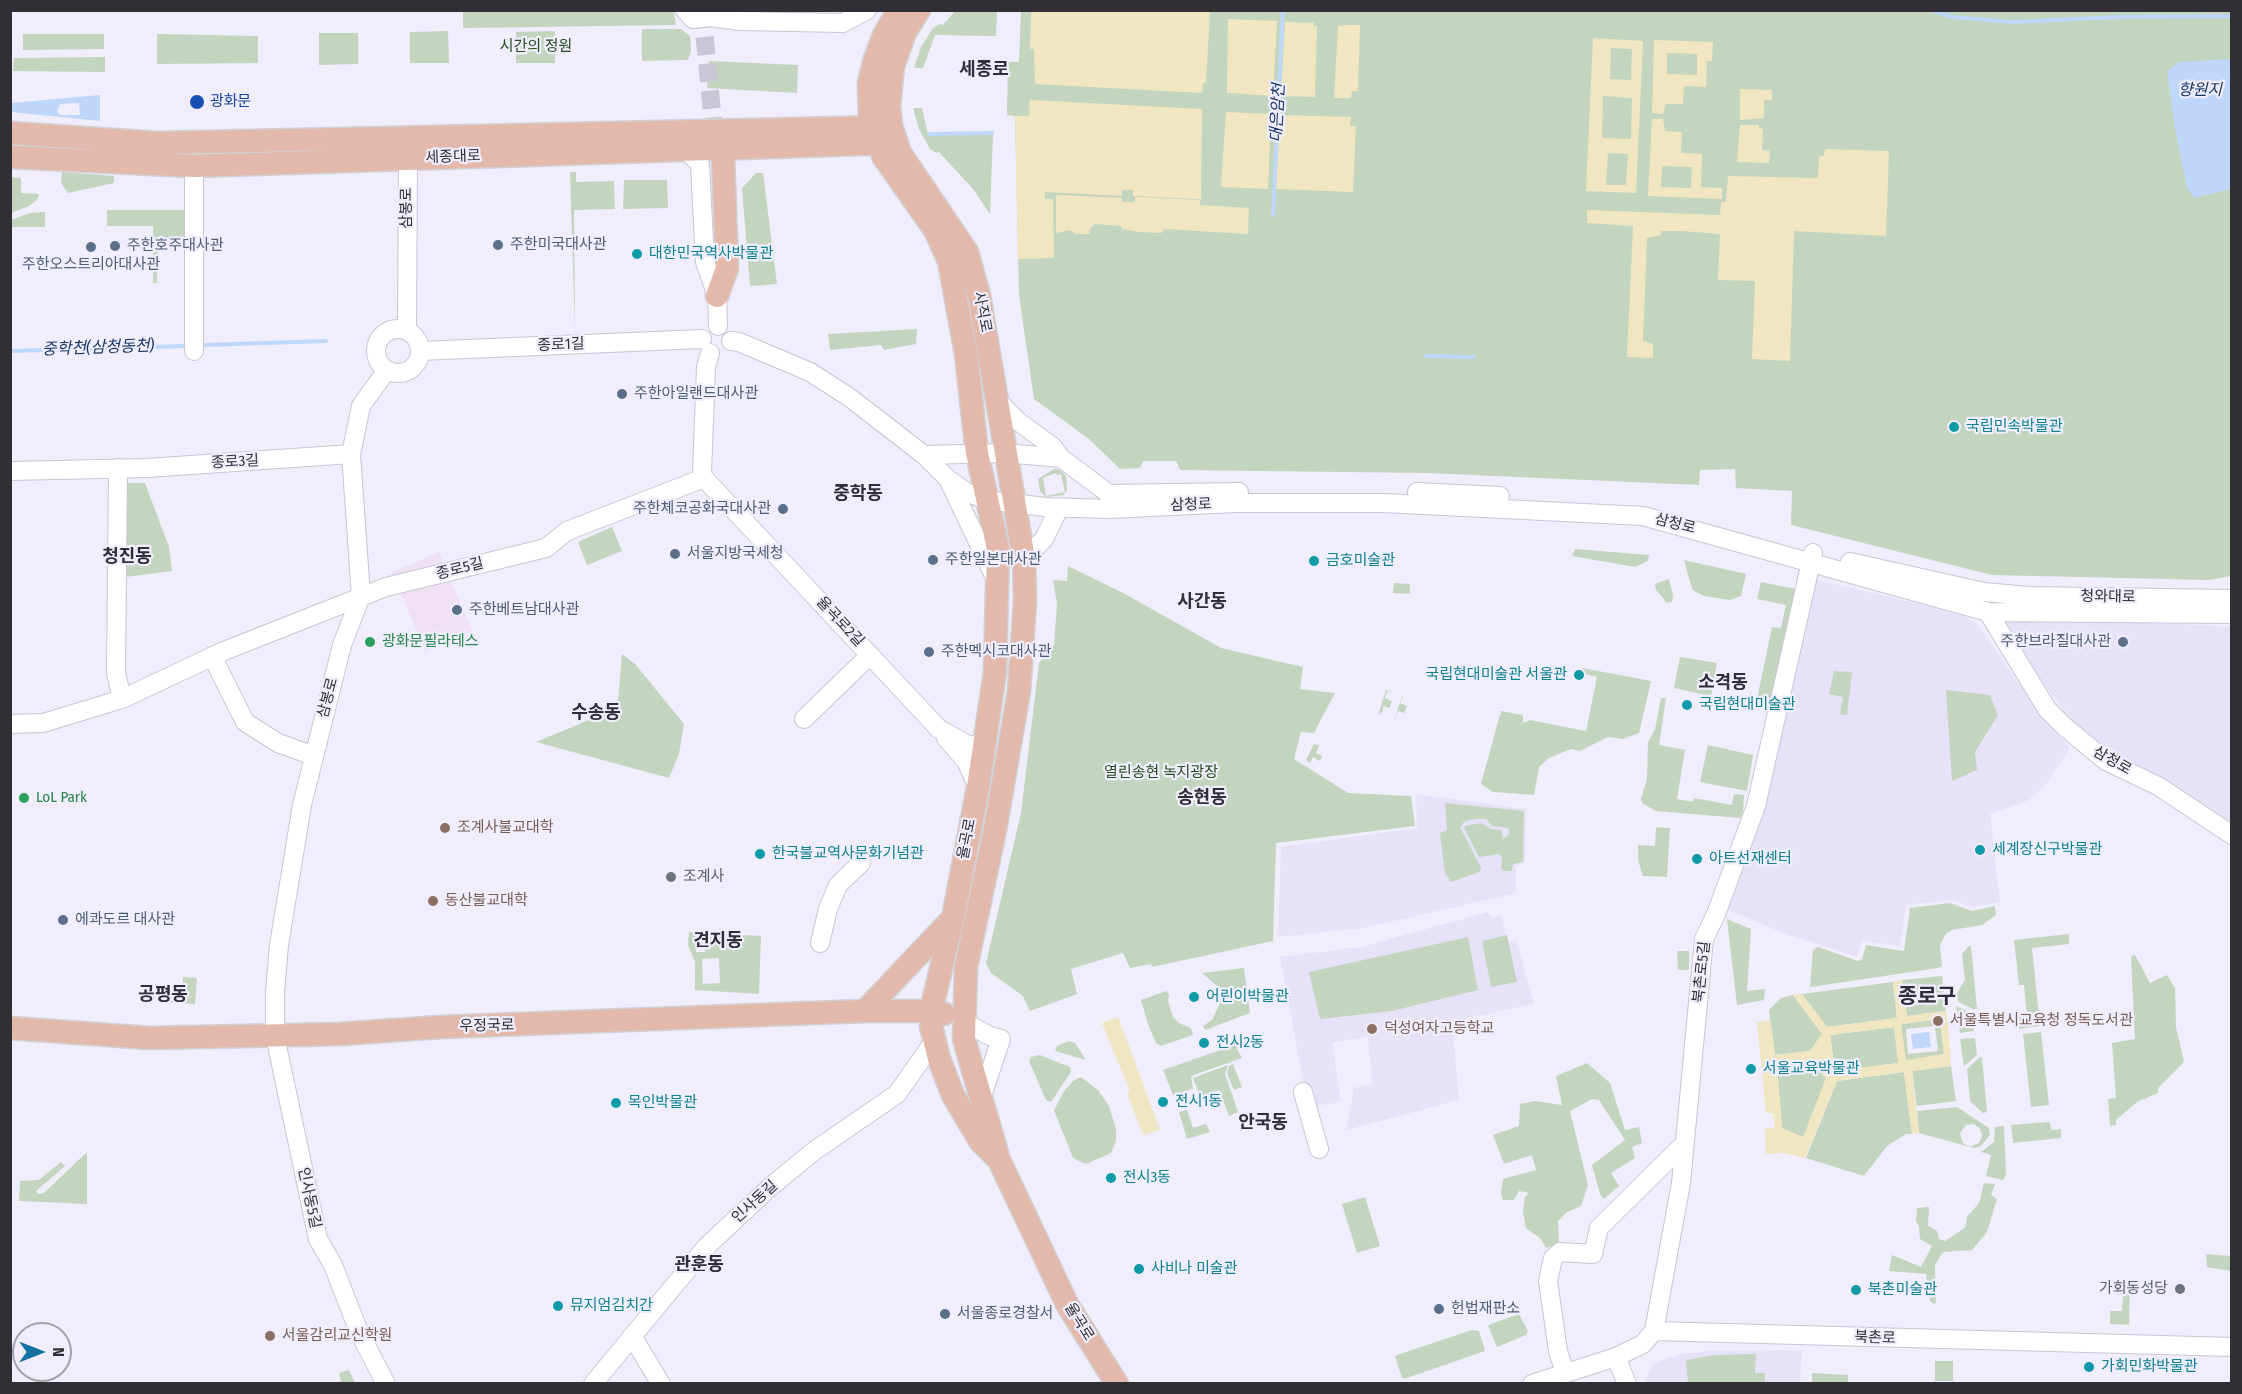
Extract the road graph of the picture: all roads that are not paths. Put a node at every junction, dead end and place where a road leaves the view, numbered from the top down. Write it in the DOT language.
graph roads {
  1 [pos="685,10"];
  2 [pos="867,10"];
  3 [pos="899,10"];
  4 [pos="919,10"];
  5 [pos="710,14"];
  6 [pos="868,95"];
  7 [pos="829,129"];
  8 [pos="10,133"];
  9 [pos="884,135"];
  10 [pos="736,148"];
  11 [pos="674,150"];
  12 [pos="10,157"];
  13 [pos="408,159"];
  14 [pos="194,166"];
  15 [pos="719,182"];
  16 [pos="717,296"];
  17 [pos="718,326"];
  18 [pos="407,330"];
  19 [pos="731,341"];
  20 [pos="709,349"];
  21 [pos="194,351"];
  22 [pos="420,351"];
  23 [pos="387,370"];
  24 [pos="999,402"];
  25 [pos="977,453"];
  26 [pos="1005,453"];
  27 [pos="351,454"];
  28 [pos="924,454"];
  29 [pos="1061,458"];
  30 [pos="118,468"];
  31 [pos="10,471"];
  32 [pos="704,478"];
  33 [pos="948,479"];
  34 [pos="986,500"];
  35 [pos="1014,502"];
  36 [pos="1059,508"];
  37 [pos="1812,557"];
  38 [pos="1024,559"];
  39 [pos="996,580"];
  40 [pos="1984,592"];
  41 [pos="361,596"];
  42 [pos="2232,599"];
  43 [pos="1988,612"];
  44 [pos="2232,614"];
  45 [pos="870,655"];
  46 [pos="212,656"];
  47 [pos="123,699"];
  48 [pos="804,719"];
  49 [pos="10,724"];
  50 [pos="939,729"];
  51 [pos="984,738"];
  52 [pos="314,756"];
  53 [pos="978,787"];
  54 [pos="2232,836"];
  55 [pos="861,863"];
  56 [pos="953,918"];
  57 [pos="820,943"];
  58 [pos="865,1011"];
  59 [pos="931,1011"];
  60 [pos="962,1021"];
  61 [pos="13,1028"];
  62 [pos="275,1036"];
  63 [pos="935,1040"];
  64 [pos="1303,1092"];
  65 [pos="981,1099"];
  66 [pos="1684,1144"];
  67 [pos="1319,1149"];
  68 [pos="999,1160"];
  69 [pos="1654,1331"];
  70 [pos="632,1336"];
  71 [pos="2232,1347"];
  72 [pos="1616,1357"];
  73 [pos="1565,1373"];
  74 [pos="386,1383"];
  75 [pos="593,1383"];
  76 [pos="661,1383"];
  77 [pos="1117,1383"];
  78 [pos="1532,1383"];
  79 [pos="1627,1383"];
  1 -- 5 [label="street"];
  2 -- 5 [label="street"];
  3 -- 6 [label="main road, 사직로"];
  4 -- 9 [label="main road, 사직로"];
  6 -- 7 [label="main road"];
  6 -- 9 [label="main road, 사직로"];
  7 -- 8 [label="main road, 세종대로"];
  7 -- 9 [label="main road, 세종대로"];
  9 -- 10 [label="main road, 세종대로"];
  9 -- 24 [label="main road, 사직로"];
  9 -- 25 [label="main road, 사직로"];
  10 -- 11 [label="main road, 세종대로"];
  10 -- 16 [label="main road"];
  11 -- 13 [label="main road, 세종대로"];
  11 -- 16 [label="street"];
  12 -- 14 [label="main road, 세종대로"];
  13 -- 14 [label="main road, 세종대로"];
  13 -- 18 [label="street, 삼봉로"];
  14 -- 21 [label="street"];
  15 -- 16 [label="street"];
  16 -- 17 [label="street"];
  17 -- 19 [label="street"];
  17 -- 20 [label="street"];
  18 -- 22 [label="street"];
  18 -- 23 [label="street"];
  19 -- 20 [label="street"];
  19 -- 28 [label="street"];
  20 -- 22 [label="street, 종로1길"];
  20 -- 32 [label="street"];
  22 -- 23 [label="street"];
  23 -- 27 [label="street, 삼봉로"];
  24 -- 26 [label="main road, 사직로"];
  24 -- 29 [label="street, 삼청로"];
  25 -- 26 [label="street"];
  25 -- 28 [label="street"];
  25 -- 34 [label="main road, 사직로"];
  26 -- 29 [label="street"];
  26 -- 35 [label="main road, 사직로"];
  27 -- 30 [label="street, 종로3길"];
  27 -- 41 [label="street, 삼봉로"];
  28 -- 33 [label="street"];
  29 -- 37 [label="street, 삼청로"];
  30 -- 31 [label="street, 종로3길"];
  30 -- 47 [label="street"];
  32 -- 41 [label="street, 종로5길"];
  32 -- 45 [label="street, 율곡로2길"];
  33 -- 34 [label="street"];
  33 -- 39 [label="street"];
  34 -- 35 [label="street, 삼청로"];
  34 -- 39 [label="main road, 율곡로"];
  35 -- 36 [label="street, 삼청로"];
  35 -- 38 [label="main road, 율곡로"];
  36 -- 37 [label="street, 삼청로"];
  36 -- 38 [label="street"];
  37 -- 40 [label="street, 삼청로"];
  37 -- 43 [label="street, 삼청로"];
  37 -- 66 [label="street, 북촌로5길"];
  38 -- 60 [label="main road, 율곡로"];
  39 -- 51 [label="main road, 율곡로"];
  40 -- 42 [label="street, 청와대로"];
  41 -- 46 [label="street, 종로5길"];
  41 -- 52 [label="street, 삼봉로"];
  43 -- 44 [label="street, 청와대로"];
  43 -- 54 [label="street, 삼청로"];
  45 -- 48 [label="street"];
  45 -- 50 [label="street, 율곡로2길"];
  46 -- 47 [label="street, 종로5길"];
  46 -- 52 [label="street"];
  47 -- 49 [label="street, 종로5길"];
  50 -- 51 [label="street, 율곡로2길"];
  50 -- 53 [label="street"];
  51 -- 53 [label="main road, 율곡로"];
  52 -- 62 [label="street, 삼봉로"];
  53 -- 56 [label="main road, 율곡로"];
  55 -- 57 [label="street"];
  56 -- 58 [label="main road"];
  56 -- 59 [label="main road, 율곡로"];
  58 -- 59 [label="main road, 우정국로"];
  58 -- 62 [label="main road, 우정국로"];
  59 -- 60 [label="main road, 우정국로"];
  59 -- 63 [label="main road, 율곡로"];
  60 -- 65 [label="main road, 율곡로"];
  60 -- 65 [label="street"];
  61 -- 62 [label="main road, 우정국로"];
  62 -- 74 [label="street, 인사동5길"];
  63 -- 68 [label="main road, 율곡로"];
  63 -- 70 [label="street, 인사동길"];
  64 -- 67 [label="street"];
  65 -- 68 [label="main road, 율곡로"];
  66 -- 69 [label="street, 북촌로5길"];
  66 -- 73 [label="street"];
  68 -- 77 [label="main road, 율곡로"];
  69 -- 71 [label="street, 북촌로"];
  69 -- 72 [label="street"];
  70 -- 75 [label="street, 인사동길"];
  70 -- 76 [label="street"];
  72 -- 73 [label="street"];
  72 -- 79 [label="street"];
  73 -- 78 [label="street"];
}
